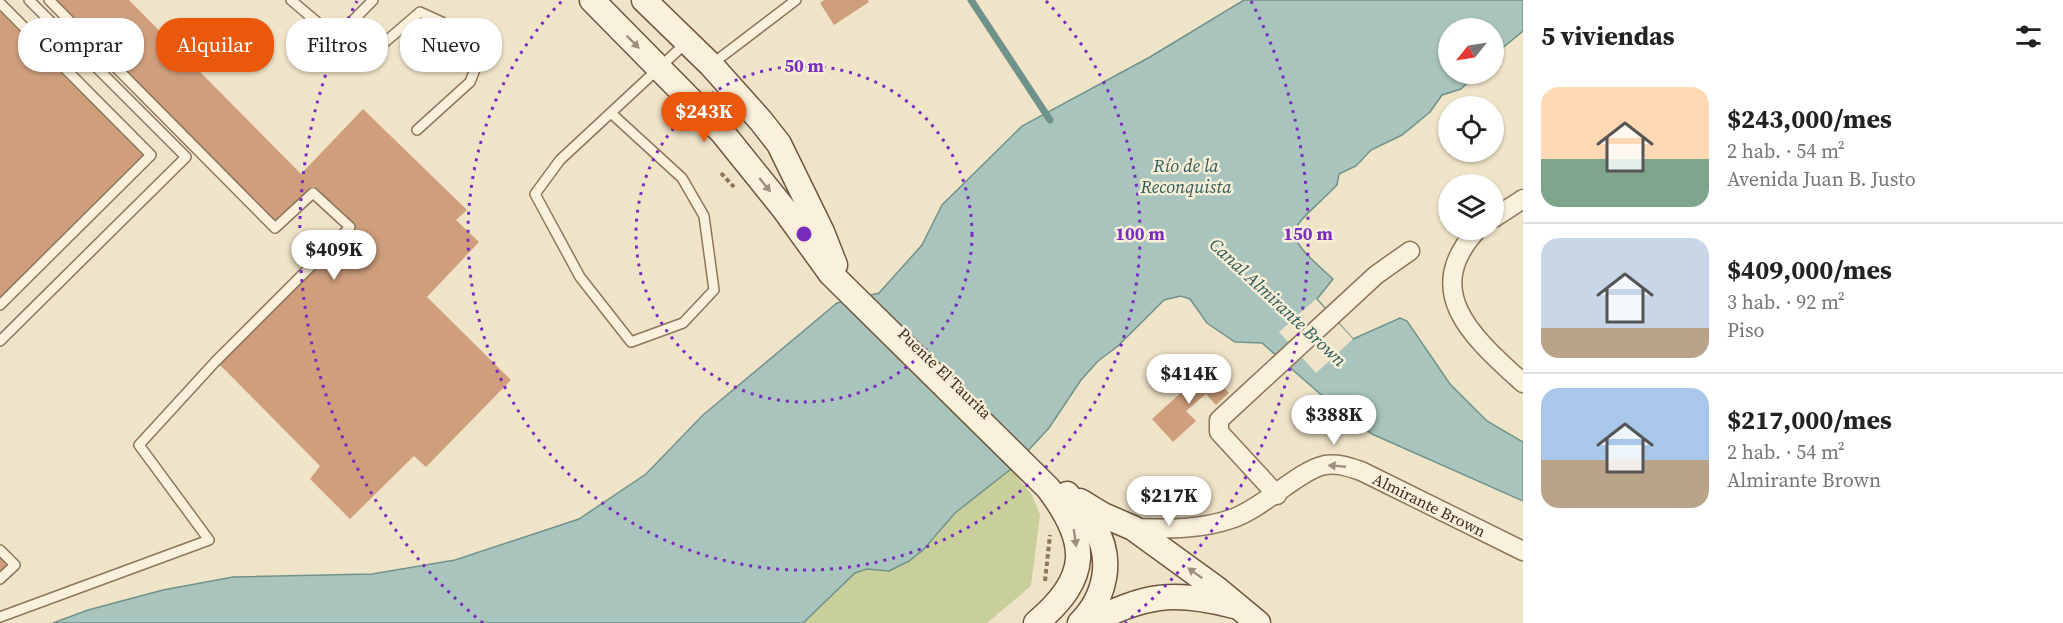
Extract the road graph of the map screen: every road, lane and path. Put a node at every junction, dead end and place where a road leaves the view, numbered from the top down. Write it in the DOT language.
graph roads {
  1 [pos="29,0"];
  2 [pos="49,0"];
  3 [pos="291,0"];
  4 [pos="373,0"];
  5 [pos="592,0"];
  6 [pos="644,0"];
  7 [pos="796,0"];
  8 [pos="0,3"];
  9 [pos="310,18"];
  10 [pos="355,18"];
  11 [pos="388,40"];
  12 [pos="687,42"];
  13 [pos="711,65"];
  14 [pos="660,68"];
  15 [pos="611,114"];
  16 [pos="417,130"];
  17 [pos="1523,199"];
  18 [pos="1504,211"];
  19 [pos="1468,240"];
  20 [pos="1410,251"];
  21 [pos="834,270"];
  22 [pos="0,305"];
  23 [pos="0,340"];
  24 [pos="1523,383"];
  25 [pos="1056,487"];
  26 [pos="1277,495"];
  27 [pos="1133,528"];
  28 [pos="1050,534"];
  29 [pos="0,550"];
  30 [pos="1523,551"];
  31 [pos="0,579"];
  32 [pos="1044,591"];
  33 [pos="0,616"];
  34 [pos="1250,616"];
  35 [pos="1036,623"];
  36 [pos="1080,623"];
  37 [pos="1089,623"];
  1 -- 23 [label="lane"];
  2 -- 33 [label="lane"];
  3 -- 9 [label="lane"];
  4 -- 10 [label="lane"];
  5 -- 14 [label="main road, one-way"];
  6 -- 12 [label="main road"];
  7 -- 13 [label="lane"];
  8 -- 22 [label="lane"];
  11 -- 16 [label="lane"];
  12 -- 13 [label="main road"];
  12 -- 14 [label="lane"];
  13 -- 21 [label="main road"];
  14 -- 15 [label="lane"];
  14 -- 21 [label="main road, one-way"];
  15 -- 15 [label="lane"];
  17 -- 18 [label="street"];
  19 -- 24 [label="street"];
  20 -- 26 [label="street"];
  21 -- 25 [label="main road, Puente El Taurita"];
  25 -- 27 [label="main road"];
  25 -- 35 [label="main road, one-way"];
  25 -- 36 [label="main road"];
  26 -- 27 [label="street, Almirante Brown"];
  30 -- 26 [label="street, Almirante Brown, one-way"];
  34 -- 27 [label="main road, one-way"];
  28 -- 32 [label="path"];
  29 -- 31 [label="lane"];
  34 -- 37 [label="main road"];
}
